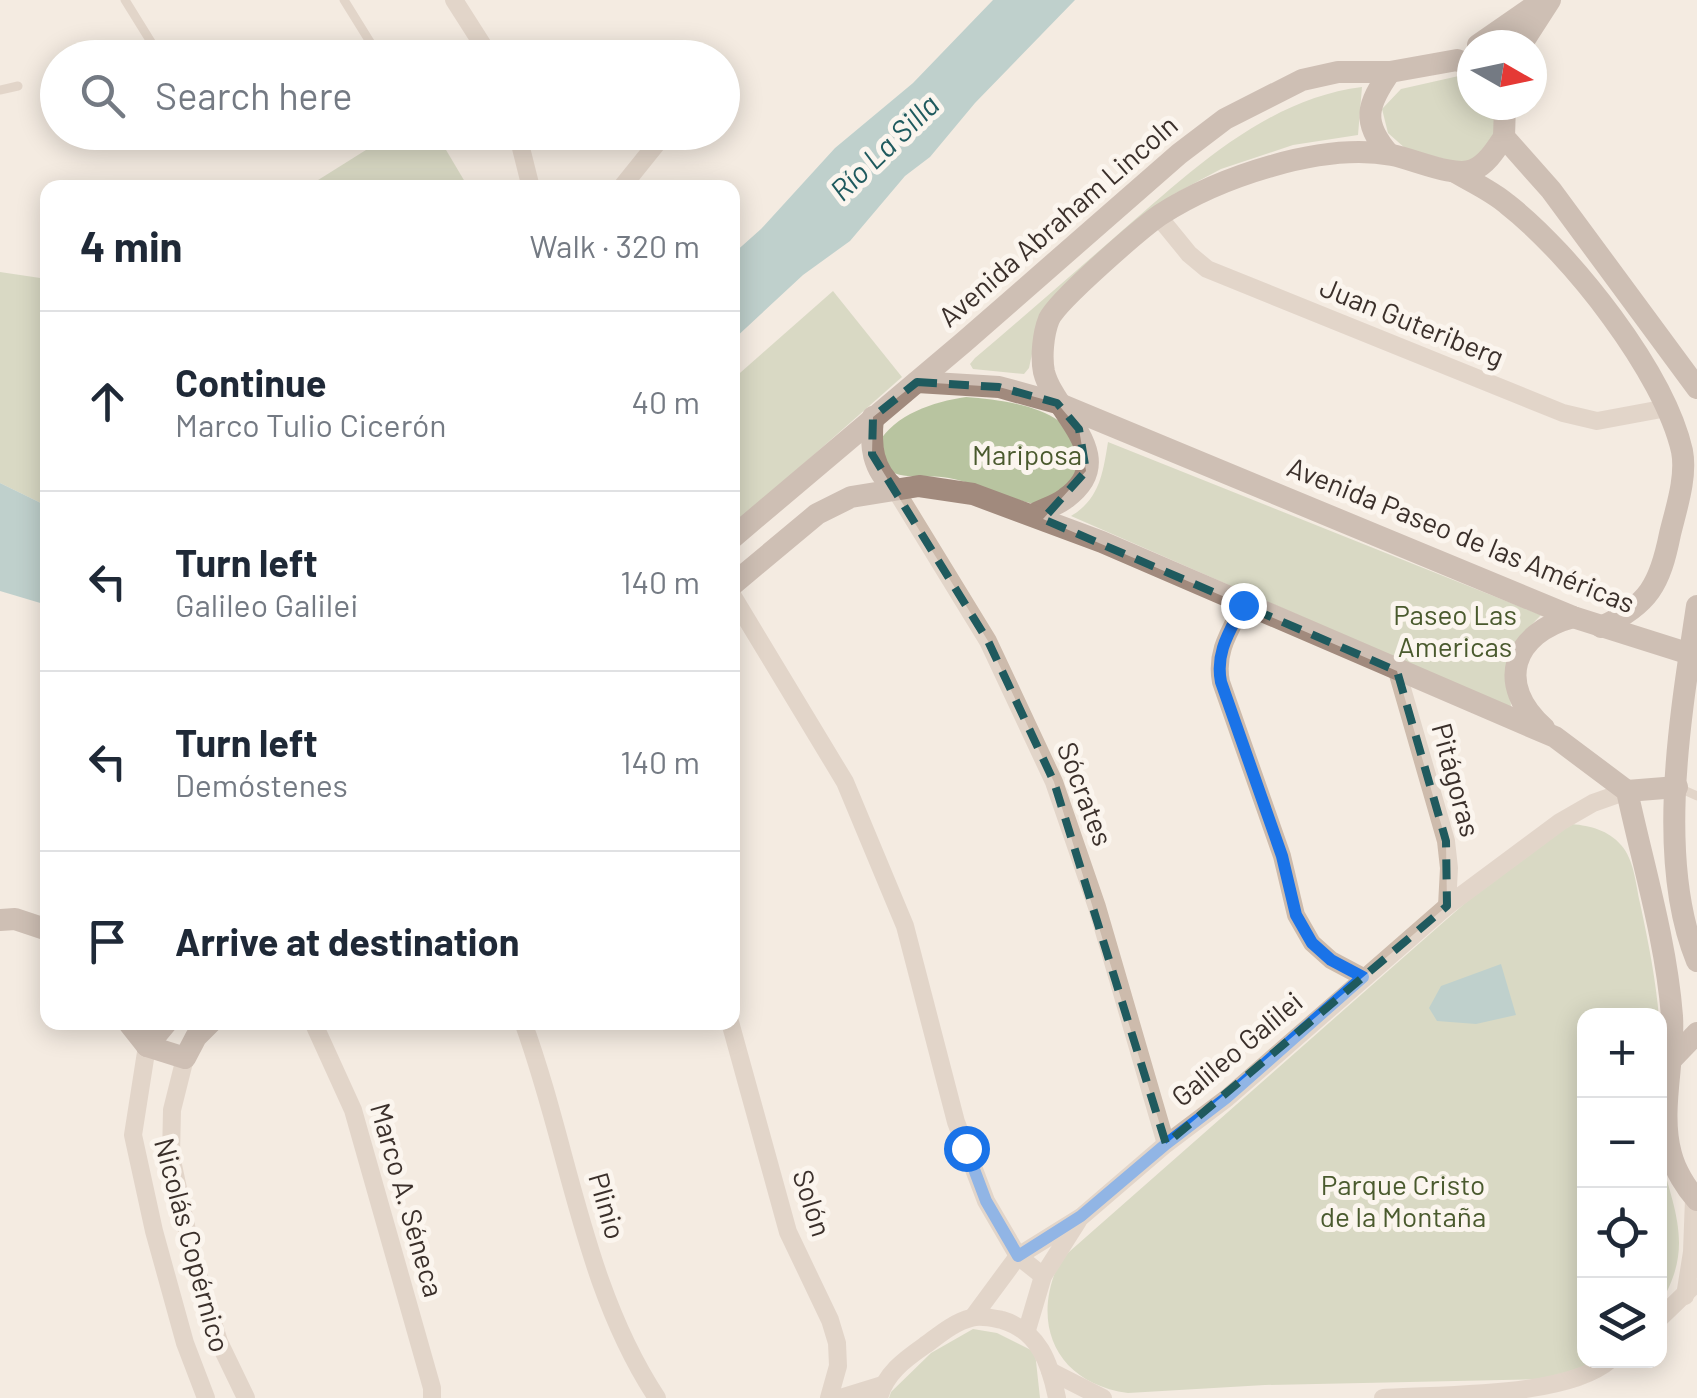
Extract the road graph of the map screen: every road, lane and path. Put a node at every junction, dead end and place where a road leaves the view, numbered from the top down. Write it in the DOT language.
graph roads {
  1 [pos="125,0"];
  2 [pos="344,0"];
  3 [pos="454,0"];
  4 [pos="1546,0"];
  5 [pos="1505,30"];
  6 [pos="1529,30"];
  7 [pos="150,40"];
  8 [pos="369,40"];
  9 [pos="480,40"];
  10 [pos="1457,58"];
  11 [pos="1390,72"];
  12 [pos="18,86"];
  13 [pos="0,90"];
  14 [pos="1505,120"];
  15 [pos="1504,136"];
  16 [pos="521,150"];
  17 [pos="652,150"];
  18 [pos="1389,154"];
  19 [pos="1455,172"];
  20 [pos="528,180"];
  21 [pos="627,180"];
  22 [pos="1158,216"];
  23 [pos="917,382"];
  24 [pos="1697,388"];
  25 [pos="1057,403"];
  26 [pos="1668,408"];
  27 [pos="873,418"];
  28 [pos="895,489"];
  29 [pos="1033,515"];
  30 [pos="740,531"];
  31 [pos="740,578"];
  32 [pos="1243,605"];
  33 [pos="1697,606"];
  34 [pos="740,609"];
  35 [pos="1573,617"];
  36 [pos="1601,626"];
  37 [pos="1690,654"];
  38 [pos="1397,671"];
  39 [pos="1555,737"];
  40 [pos="1627,791"];
  41 [pos="1687,792"];
  42 [pos="1447,906"];
  43 [pos="0,920"];
  44 [pos="40,927"];
  45 [pos="1697,961"];
  46 [pos="1363,977"];
  47 [pos="134,1030"];
  48 [pos="160,1030"];
  49 [pos="203,1030"];
  50 [pos="317,1030"];
  51 [pos="526,1030"];
  52 [pos="732,1030"];
  53 [pos="1697,1033"];
  54 [pos="147,1046"];
  55 [pos="185,1058"];
  56 [pos="1672,1059"];
  57 [pos="1166,1144"];
  58 [pos="1696,1199"];
  59 [pos="1081,1216"];
  60 [pos="1018,1256"];
  61 [pos="1044,1276"];
  62 [pos="1691,1289"];
  63 [pos="1667,1311"];
  64 [pos="973,1317"];
  65 [pos="1028,1330"];
  66 [pos="1601,1368"];
  67 [pos="1050,1371"];
  68 [pos="880,1392"];
  69 [pos="206,1398"];
  70 [pos="246,1398"];
  71 [pos="432,1398"];
  72 [pos="657,1398"];
  73 [pos="829,1398"];
  74 [pos="840,1398"];
  75 [pos="1057,1398"];
  76 [pos="1102,1398"];
  77 [pos="1383,1398"];
  1 -- 7 [label="lane"];
  2 -- 8 [label="lane"];
  3 -- 9 [label="street"];
  4 -- 5 [label="street"];
  4 -- 6 [label="street"];
  10 -- 11 [label="street, Avenida Abraham Lincoln"];
  11 -- 18 [label="street"];
  11 -- 23 [label="street, Avenida Abraham Lincoln"];
  12 -- 13 [label="lane"];
  14 -- 15 [label="street"];
  15 -- 19 [label="street"];
  15 -- 24 [label="street"];
  16 -- 20 [label="street"];
  17 -- 21 [label="street"];
  18 -- 19 [label="street"];
  18 -- 22 [label="street"];
  19 -- 26 [label="street"];
  22 -- 25 [label="street"];
  22 -- 26 [label="street, Juan Guteriberg"];
  23 -- 25 [label="street, Avenida Paseo de las Américas"];
  23 -- 27 [label="street, Avenida Abraham Lincoln"];
  25 -- 29 [label="street"];
  25 -- 35 [label="street, Avenida Paseo de las Américas"];
  26 -- 36 [label="street"];
  27 -- 28 [label="street"];
  27 -- 30 [label="street, Avenida Abraham Lincoln"];
  28 -- 29 [label="street"];
  28 -- 31 [label="street"];
  28 -- 57 [label="street, Sócrates"];
  29 -- 32 [label="street"];
  32 -- 38 [label="street"];
  32 -- 46 [label="street"];
  33 -- 37 [label="street"];
  34 -- 60 [label="street"];
  35 -- 36 [label="street, Avenida Paseo de las Américas"];
  35 -- 39 [label="street"];
  36 -- 37 [label="street, Avenida Paseo de las Américas"];
  37 -- 41 [label="street"];
  38 -- 39 [label="street"];
  38 -- 42 [label="street, Pitágoras"];
  39 -- 40 [label="street"];
  40 -- 41 [label="street"];
  40 -- 42 [label="street, Galileo Galilei"];
  40 -- 56 [label="street"];
  41 -- 45 [label="street"];
  42 -- 46 [label="street, Galileo Galilei"];
  43 -- 44 [label="street"];
  46 -- 57 [label="street, Galileo Galilei"];
  47 -- 54 [label="street"];
  48 -- 54 [label="street"];
  49 -- 55 [label="street"];
  50 -- 71 [label="street, Marco A. Séneca"];
  51 -- 72 [label="street, Plinio"];
  52 -- 73 [label="street, Solón"];
  53 -- 56 [label="street"];
  54 -- 55 [label="street"];
  54 -- 69 [label="street, Nicolás Copérnico"];
  55 -- 70 [label="street, Nicolás Copérnico"];
  56 -- 58 [label="street"];
  57 -- 59 [label="street, Galileo Galilei"];
  58 -- 62 [label="street"];
  59 -- 60 [label="street, Galileo Galilei"];
  59 -- 61 [label="street, Galileo Galilei"];
  60 -- 61 [label="street"];
  60 -- 64 [label="street, Galileo Galilei"];
  61 -- 65 [label="street, Galileo Galilei"];
  62 -- 63 [label="street"];
  64 -- 65 [label="street"];
  64 -- 68 [label="street"];
  65 -- 67 [label="street"];
  66 -- 77 [label="street"];
  67 -- 75 [label="street"];
  67 -- 76 [label="street"];
  68 -- 74 [label="street"];
}
